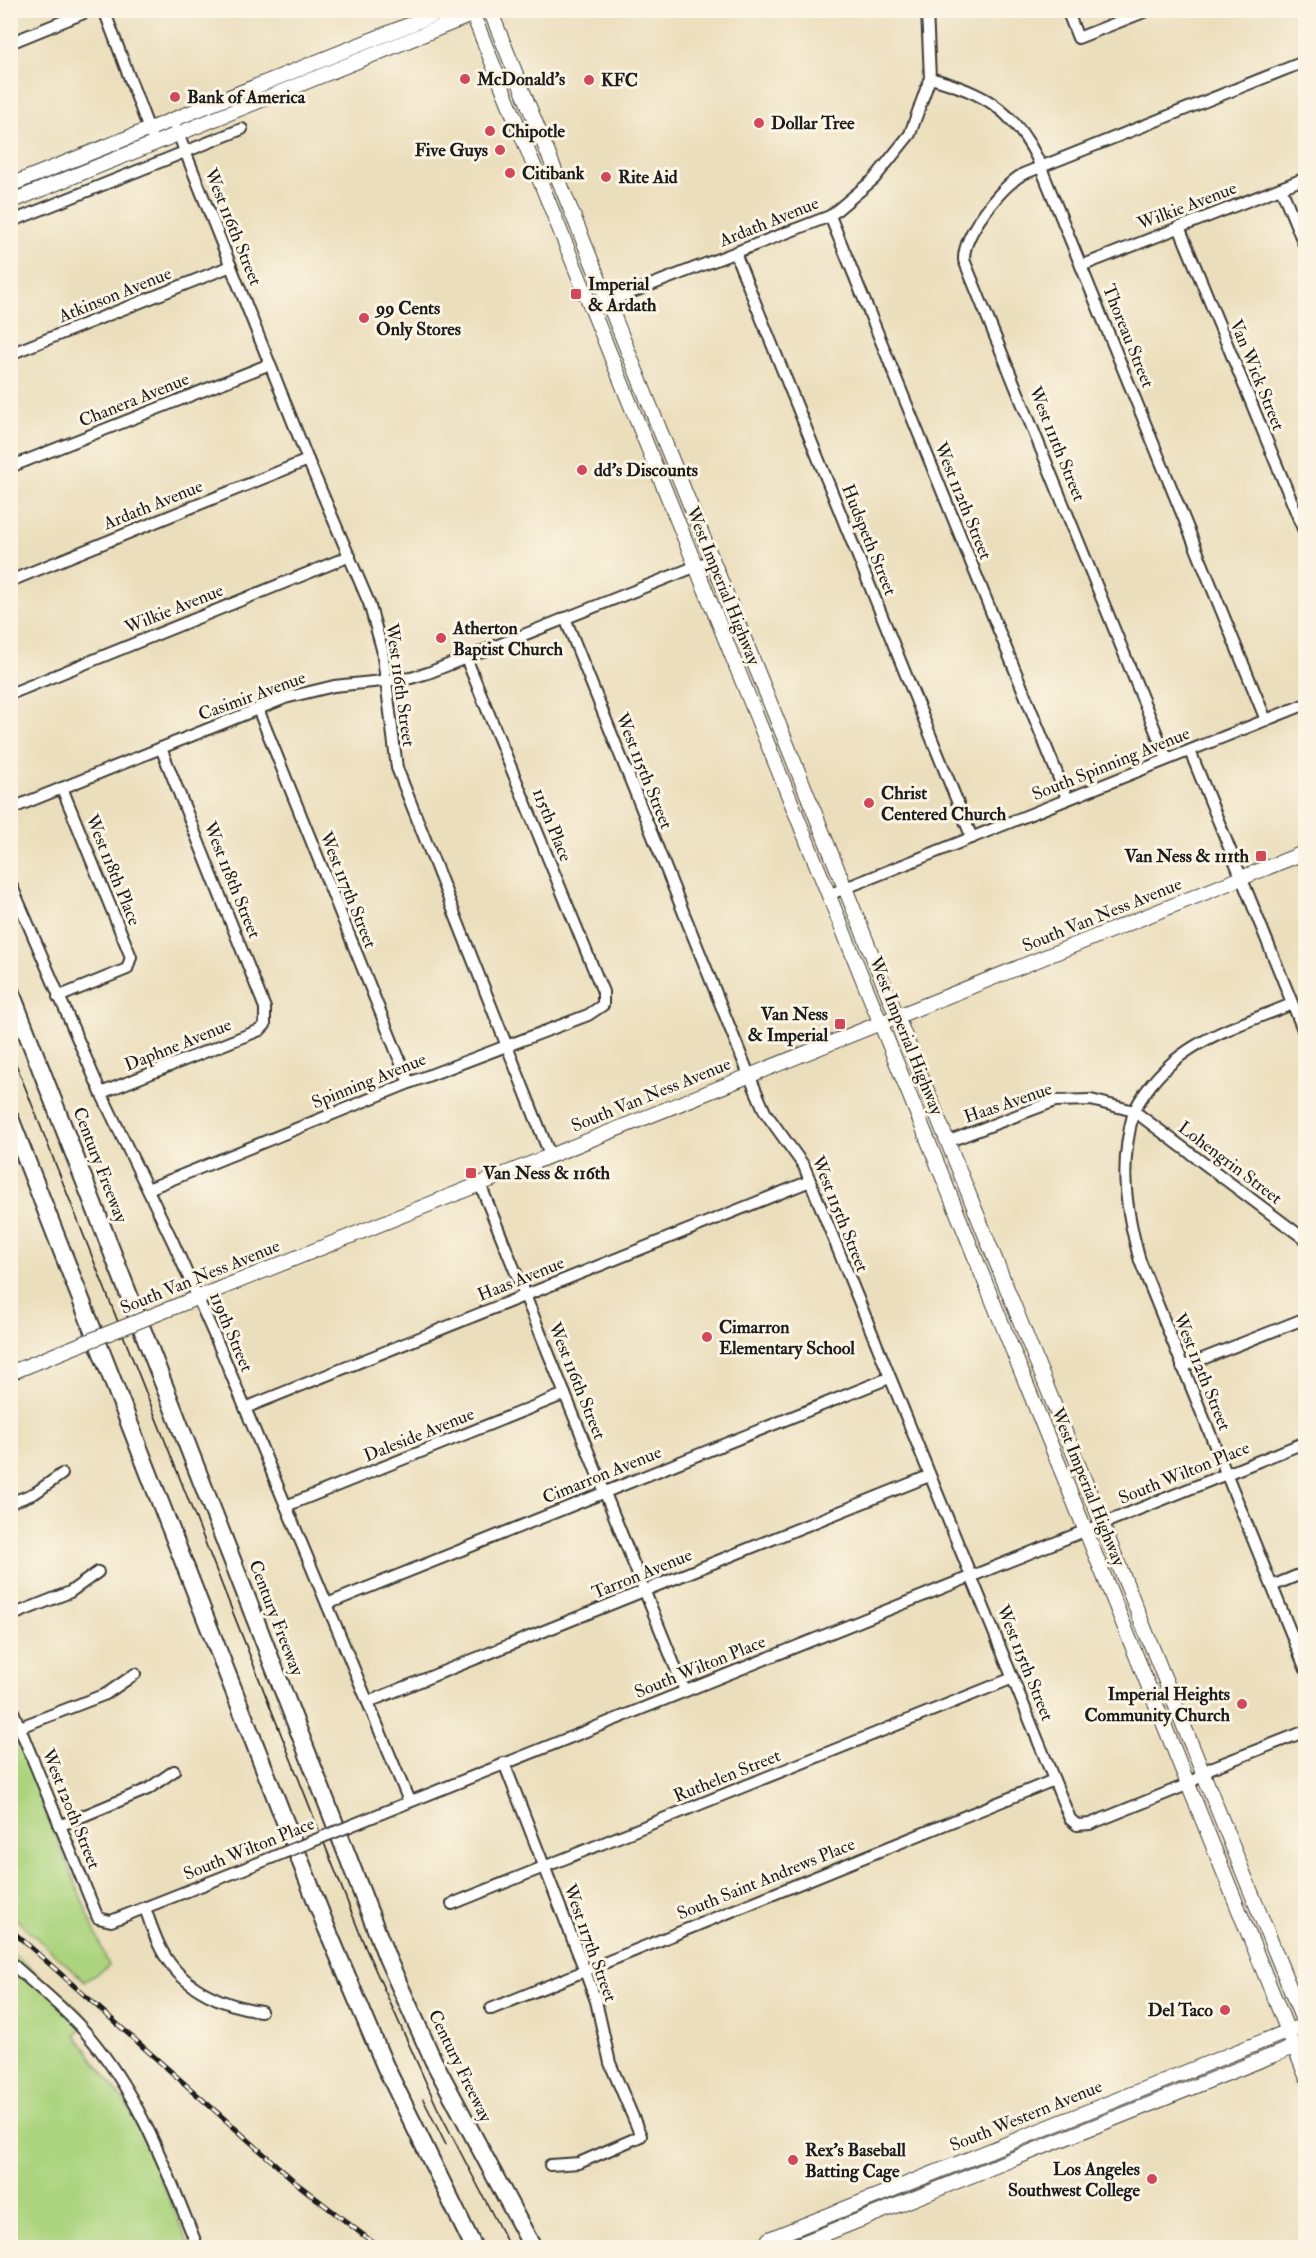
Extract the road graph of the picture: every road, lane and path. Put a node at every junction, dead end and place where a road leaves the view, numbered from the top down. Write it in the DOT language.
graph roads {
  1 [pos="91,10"];
  2 [pos="104,10"];
  3 [pos="446,10"];
  4 [pos="489,10"];
  5 [pos="927,10"];
  6 [pos="1067,10"];
  7 [pos="1149,10"];
  8 [pos="476,12"];
  9 [pos="10,43"];
  10 [pos="1305,61"];
  11 [pos="930,78"];
  12 [pos="176,127"];
  13 [pos="242,129"];
  14 [pos="151,137"];
  15 [pos="186,152"];
  16 [pos="1042,167"];
  17 [pos="1305,178"];
  18 [pos="10,185"];
  19 [pos="1281,188"];
  20 [pos="10,202"];
  21 [pos="830,216"];
  22 [pos="10,222"];
  23 [pos="1179,227"];
  24 [pos="1305,249"];
  25 [pos="735,254"];
  26 [pos="231,266"];
  27 [pos="1081,266"];
  28 [pos="608,302"];
  29 [pos="591,308"];
  30 [pos="10,354"];
  31 [pos="270,364"];
  32 [pos="308,460"];
  33 [pos="10,467"];
  34 [pos="1305,536"];
  35 [pos="350,556"];
  36 [pos="712,560"];
  37 [pos="696,567"];
  38 [pos="10,581"];
  39 [pos="565,618"];
  40 [pos="466,658"];
  41 [pos="385,681"];
  42 [pos="10,694"];
  43 [pos="1305,704"];
  44 [pos="258,709"];
  45 [pos="1266,720"];
  46 [pos="161,748"];
  47 [pos="1190,751"];
  48 [pos="1167,759"];
  49 [pos="62,788"];
  50 [pos="1067,798"];
  51 [pos="10,808"];
  52 [pos="972,838"];
  53 [pos="1305,852"];
  54 [pos="1241,878"];
  55 [pos="10,882"];
  56 [pos="845,889"];
  57 [pos="828,895"];
  58 [pos="10,990"];
  59 [pos="58,997"];
  60 [pos="1292,1004"];
  61 [pos="603,1005"];
  62 [pos="897,1017"];
  63 [pos="880,1022"];
  64 [pos="265,1025"];
  65 [pos="1305,1037"];
  66 [pos="506,1045"];
  67 [pos="749,1075"];
  68 [pos="409,1083"];
  69 [pos="101,1093"];
  70 [pos="1134,1111"];
  71 [pos="10,1118"];
  72 [pos="947,1142"];
  73 [pos="550,1155"];
  74 [pos="810,1181"];
  75 [pos="480,1184"];
  76 [pos="148,1189"];
  77 [pos="1305,1240"];
  78 [pos="525,1296"];
  79 [pos="198,1297"];
  80 [pos="1305,1317"];
  81 [pos="1182,1367"];
  82 [pos="10,1373"];
  83 [pos="889,1378"];
  84 [pos="565,1394"];
  85 [pos="245,1408"];
  86 [pos="1305,1442"];
  87 [pos="62,1474"];
  88 [pos="1226,1475"];
  89 [pos="929,1476"];
  90 [pos="604,1492"];
  91 [pos="10,1503"];
  92 [pos="286,1506"];
  93 [pos="1102,1524"];
  94 [pos="1086,1530"];
  95 [pos="98,1572"];
  96 [pos="1305,1572"];
  97 [pos="972,1576"];
  98 [pos="1272,1586"];
  99 [pos="644,1591"];
  100 [pos="327,1604"];
  101 [pos="10,1616"];
  102 [pos="1305,1670"];
  103 [pos="135,1674"];
  104 [pos="1013,1678"];
  105 [pos="685,1691"];
  106 [pos="368,1702"];
  107 [pos="10,1704"];
  108 [pos="20,1727"];
  109 [pos="1305,1731"];
  110 [pos="504,1763"];
  111 [pos="174,1771"];
  112 [pos="1204,1772"];
  113 [pos="1054,1780"];
  114 [pos="1189,1784"];
  115 [pos="409,1801"];
  116 [pos="59,1826"];
  117 [pos="543,1865"];
  118 [pos="452,1904"];
  119 [pos="145,1908"];
  120 [pos="105,1922"];
  121 [pos="10,1962"];
  122 [pos="585,1971"];
  123 [pos="491,2009"];
  124 [pos="261,2011"];
  125 [pos="1305,2026"];
  126 [pos="1288,2032"];
  127 [pos="1300,2045"];
  128 [pos="1305,2076"];
  129 [pos="550,2165"];
  130 [pos="198,2247"];
  131 [pos="474,2247"];
  132 [pos="533,2247"];
  133 [pos="764,2247"];
  134 [pos="790,2247"];
  1 -- 9 [label="street"];
  2 -- 14 [label="street"];
  3 -- 12 [label="main road"];
  4 -- 28 [label="main road, West Imperial Highway"];
  5 -- 11 [label="street"];
  6 -- 7 [label="street"];
  8 -- 12 [label="main road"];
  8 -- 29 [label="main road, West Imperial Highway"];
  10 -- 16 [label="street"];
  11 -- 16 [label="street, Thoreau Street"];
  11 -- 21 [label="street, Ardath Avenue"];
  12 -- 14 [label="main road"];
  12 -- 15 [label="street, West 116th Street"];
  13 -- 15 [label="street"];
  14 -- 18 [label="main road"];
  14 -- 20 [label="main road"];
  15 -- 22 [label="street"];
  15 -- 26 [label="street, West 116th Street"];
  16 -- 27 [label="street, Thoreau Street"];
  16 -- 48 [label="street, West 111th Street"];
  17 -- 19 [label="street, Wilkie Avenue"];
  19 -- 23 [label="street, Wilkie Avenue"];
  19 -- 24 [label="street"];
  21 -- 25 [label="street, Ardath Avenue"];
  21 -- 50 [label="street, West 112th Street"];
  23 -- 27 [label="street, Wilkie Avenue"];
  23 -- 34 [label="street, Van Wick Street"];
  25 -- 28 [label="street, Ardath Avenue"];
  25 -- 52 [label="street, Hudspeth Street"];
  26 -- 30 [label="street, Atkinson Avenue"];
  26 -- 31 [label="street, West 116th Street"];
  27 -- 45 [label="street, Thoreau Street"];
  28 -- 29 [label="street, Ardath Avenue"];
  28 -- 36 [label="main road, West Imperial Highway"];
  29 -- 37 [label="main road, West Imperial Highway"];
  31 -- 32 [label="street, West 116th Street"];
  31 -- 33 [label="street, Chanera Avenue"];
  32 -- 35 [label="street, West 116th Street"];
  32 -- 38 [label="street, Ardath Avenue"];
  35 -- 41 [label="street, West 116th Street"];
  35 -- 42 [label="street, Wilkie Avenue"];
  36 -- 37 [label="street, Casimir Avenue"];
  36 -- 56 [label="main road, West Imperial Highway"];
  37 -- 39 [label="street, Casimir Avenue"];
  37 -- 57 [label="main road, West Imperial Highway"];
  39 -- 40 [label="street, Casimir Avenue"];
  39 -- 67 [label="street, West 115th Street"];
  40 -- 41 [label="street, Casimir Avenue"];
  40 -- 61 [label="street, 115th Place"];
  41 -- 44 [label="street, Casimir Avenue"];
  41 -- 66 [label="street, West 116th Street"];
  43 -- 45 [label="street, South Spinning Avenue"];
  44 -- 46 [label="street, Casimir Avenue"];
  44 -- 68 [label="street, West 117th Street"];
  45 -- 47 [label="street, South Spinning Avenue"];
  46 -- 49 [label="street, Casimir Avenue"];
  46 -- 64 [label="street, West 118th Street"];
  47 -- 48 [label="street, South Spinning Avenue"];
  47 -- 54 [label="street"];
  48 -- 50 [label="street, South Spinning Avenue"];
  49 -- 51 [label="street, Casimir Avenue"];
  49 -- 59 [label="street, West 118th Place"];
  50 -- 52 [label="street, South Spinning Avenue"];
  52 -- 56 [label="street, South Spinning Avenue"];
  53 -- 54 [label="main road, South Van Ness Avenue"];
  54 -- 60 [label="street"];
  54 -- 62 [label="main road, South Van Ness Avenue"];
  55 -- 59 [label="street, 119th Street"];
  56 -- 57 [label="street, South Spinning Avenue"];
  56 -- 62 [label="main road, West Imperial Highway"];
  57 -- 63 [label="main road, West Imperial Highway"];
  58 -- 132 [label="highway, Century Freeway"];
  59 -- 69 [label="street, 119th Street"];
  60 -- 65 [label="street"];
  60 -- 70 [label="street"];
  61 -- 66 [label="street, Spinning Avenue"];
  62 -- 63 [label="main road, South Van Ness Avenue"];
  62 -- 72 [label="main road, West Imperial Highway"];
  63 -- 67 [label="main road, South Van Ness Avenue"];
  63 -- 94 [label="main road, West Imperial Highway"];
  64 -- 69 [label="street, Daphne Avenue"];
  66 -- 68 [label="street, Spinning Avenue"];
  66 -- 73 [label="street, West 116th Street"];
  67 -- 73 [label="main road, South Van Ness Avenue"];
  67 -- 74 [label="street, West 115th Street"];
  68 -- 76 [label="street, Spinning Avenue"];
  69 -- 76 [label="street, 119th Street"];
  70 -- 72 [label="street, Haas Avenue"];
  70 -- 77 [label="street, Lohengrin Street"];
  70 -- 81 [label="street, West 112th Street"];
  71 -- 131 [label="highway"];
  72 -- 93 [label="main road, West Imperial Highway"];
  73 -- 75 [label="main road, South Van Ness Avenue"];
  74 -- 78 [label="street, Haas Avenue"];
  74 -- 83 [label="street, West 115th Street"];
  75 -- 78 [label="street, West 116th Street"];
  75 -- 79 [label="main road, South Van Ness Avenue"];
  76 -- 79 [label="street, 119th Street"];
  78 -- 84 [label="street, West 116th Street"];
  78 -- 85 [label="street, Haas Avenue"];
  79 -- 82 [label="main road, South Van Ness Avenue, bridge"];
  79 -- 85 [label="street, 119th Street"];
  80 -- 81 [label="street"];
  81 -- 88 [label="street, West 112th Street"];
  83 -- 89 [label="street, West 115th Street"];
  83 -- 90 [label="street, Cimarron Avenue"];
  84 -- 90 [label="street, West 116th Street"];
  84 -- 92 [label="street, Daleside Avenue"];
  85 -- 92 [label="street, 119th Street"];
  86 -- 88 [label="street, South Wilton Place"];
  87 -- 91 [label="street"];
  88 -- 93 [label="street, South Wilton Place"];
  88 -- 98 [label="street, West 112th Street"];
  89 -- 97 [label="street, West 115th Street"];
  89 -- 99 [label="street, Tarron Avenue"];
  90 -- 99 [label="street, West 116th Street"];
  90 -- 100 [label="street, Cimarron Avenue"];
  92 -- 100 [label="street, 119th Street"];
  93 -- 94 [label="street, South Wilton Place"];
  93 -- 112 [label="main road, West Imperial Highway"];
  94 -- 97 [label="street, South Wilton Place"];
  94 -- 114 [label="main road, West Imperial Highway"];
  95 -- 101 [label="street"];
  96 -- 98 [label="street"];
  97 -- 104 [label="street, West 115th Street"];
  97 -- 105 [label="street, South Wilton Place"];
  98 -- 102 [label="street, West 112th Street"];
  99 -- 105 [label="street, West 116th Street"];
  99 -- 106 [label="street, Tarron Avenue"];
  100 -- 106 [label="street, 119th Street"];
  103 -- 108 [label="street"];
  104 -- 113 [label="street, West 115th Street"];
  104 -- 117 [label="street, Ruthelen Street"];
  105 -- 110 [label="street, South Wilton Place"];
  106 -- 115 [label="street, 119th Street"];
  107 -- 108 [label="street, West 120th Street"];
  108 -- 116 [label="street, West 120th Street"];
  109 -- 112 [label="street"];
  110 -- 115 [label="street, South Wilton Place"];
  110 -- 117 [label="street, West 117th Street"];
  111 -- 116 [label="street"];
  112 -- 114 [label="street"];
  112 -- 125 [label="main road, West Imperial Highway"];
  113 -- 114 [label="street, West 115th Street"];
  113 -- 122 [label="street, South Saint Andrews Place"];
  114 -- 126 [label="main road, West Imperial Highway"];
  115 -- 119 [label="street, South Wilton Place, bridge"];
  116 -- 120 [label="street, West 120th Street"];
  117 -- 118 [label="street, Ruthelen Street"];
  117 -- 122 [label="street, West 117th Street"];
  119 -- 120 [label="street, South Wilton Place"];
  119 -- 124 [label="street"];
  121 -- 130 [label="street"];
  122 -- 123 [label="street, South Saint Andrews Place"];
  122 -- 129 [label="street, West 117th Street"];
  125 -- 126 [label="main road, South Western Avenue"];
  126 -- 127 [label="main road, West Imperial Highway"];
  126 -- 133 [label="main road, South Western Avenue"];
  127 -- 128 [label="main road, West Imperial Highway"];
  127 -- 134 [label="main road, South Western Avenue"];
}
